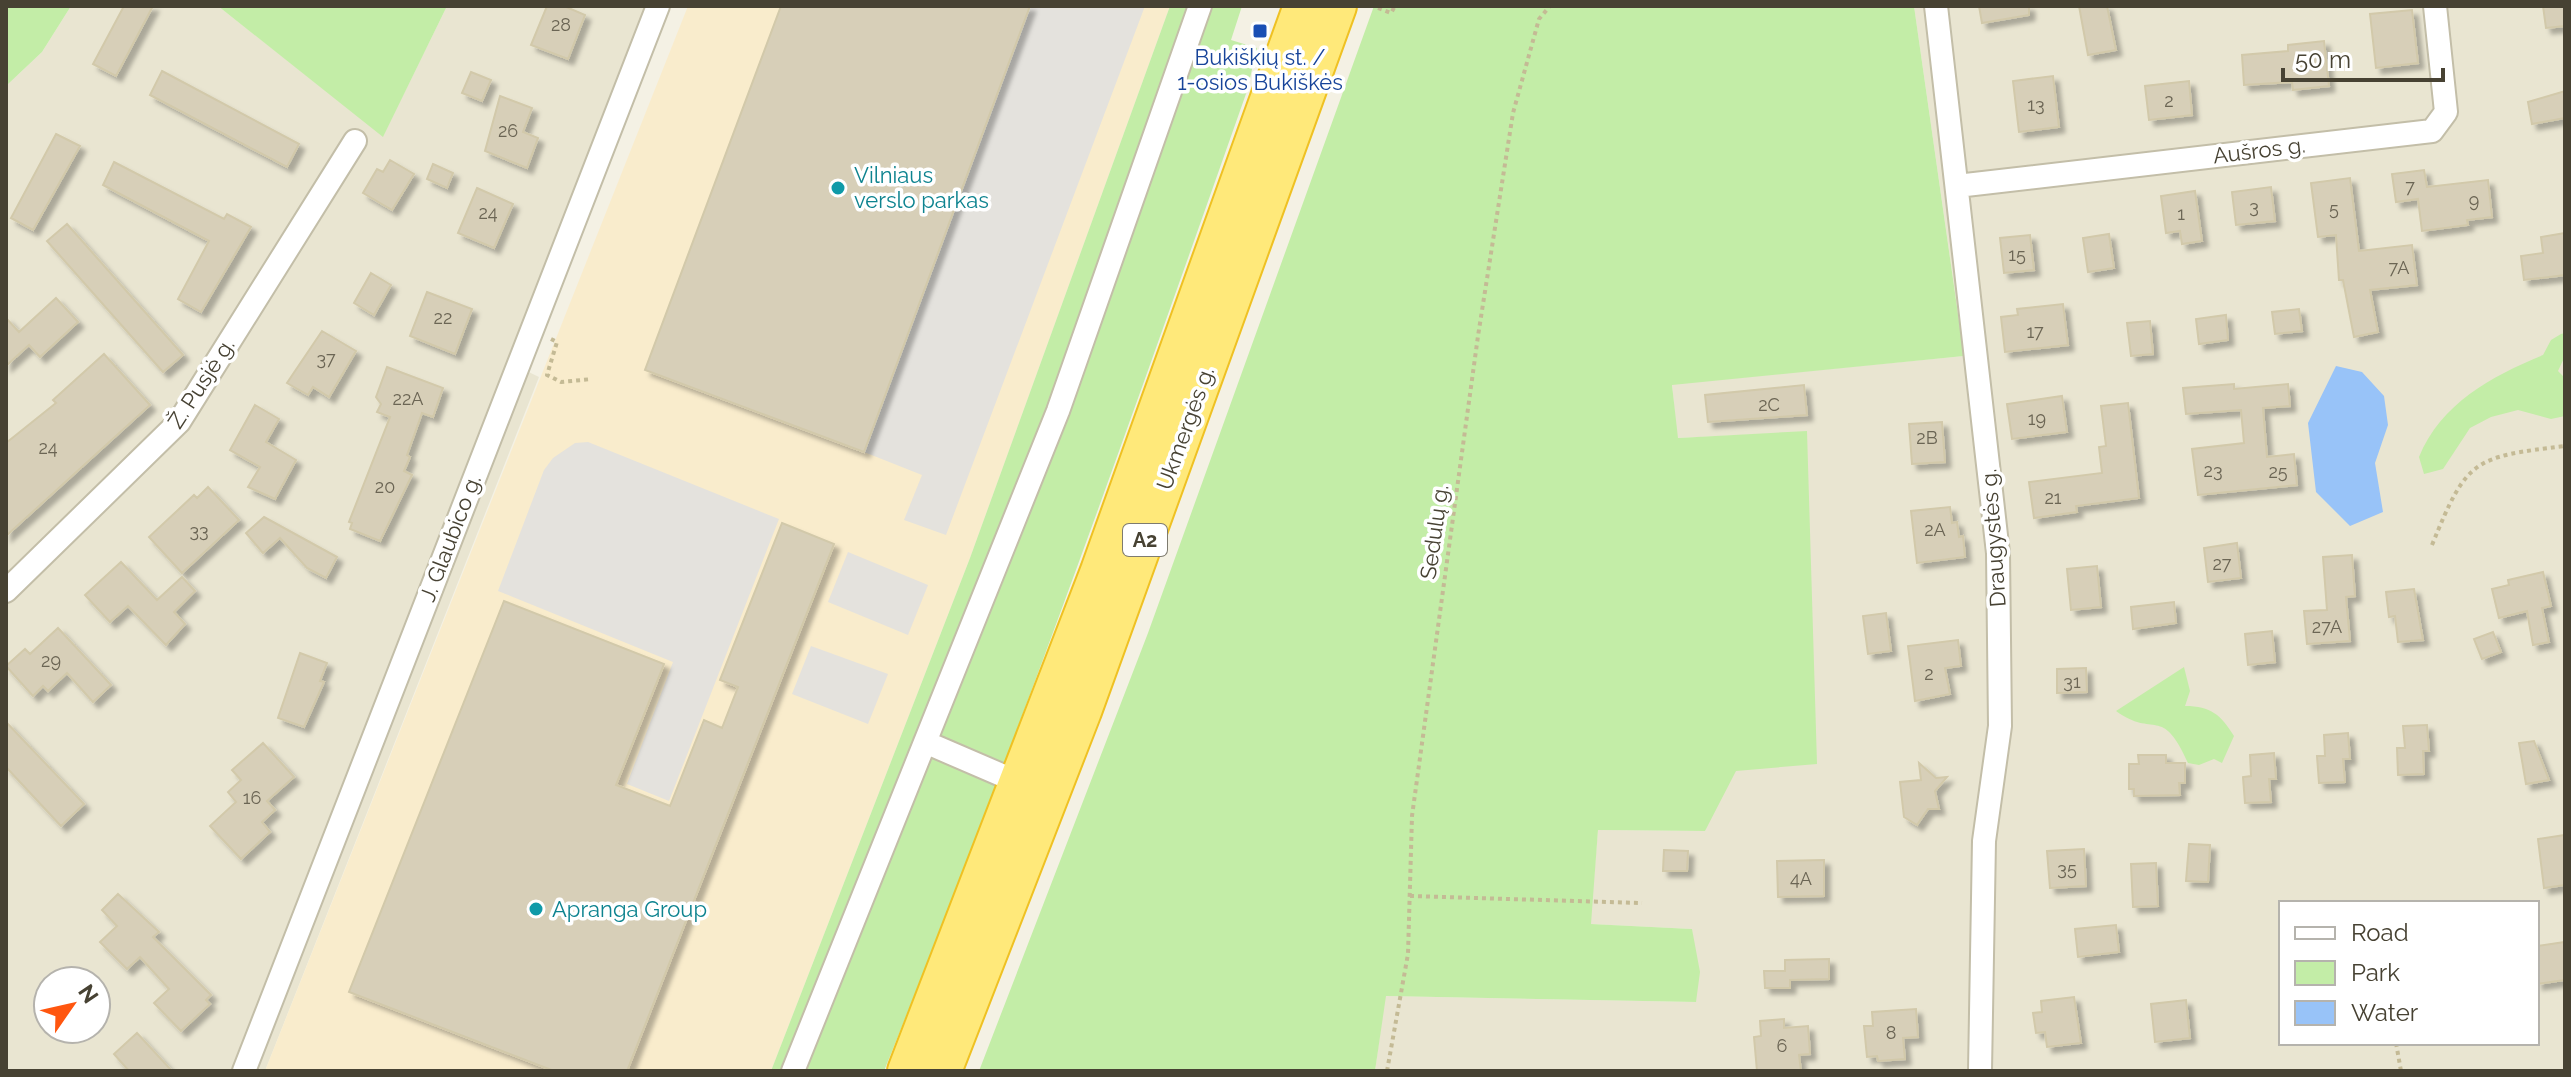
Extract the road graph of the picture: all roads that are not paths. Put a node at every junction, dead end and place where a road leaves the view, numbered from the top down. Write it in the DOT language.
graph roads {
  1 [pos="658,6"];
  2 [pos="1200,6"];
  3 [pos="1303,6"];
  4 [pos="1337,6"];
  5 [pos="1936,6"];
  6 [pos="2435,6"];
  7 [pos="355,141"];
  8 [pos="1957,186"];
  9 [pos="6,591"];
  10 [pos="925,742"];
  11 [pos="1020,783"];
  12 [pos="244,1071"];
  13 [pos="793,1071"];
  14 [pos="907,1071"];
  15 [pos="942,1071"];
  16 [pos="1980,1071"];
  1 -- 12 [label="street, J. Glaubico g."];
  2 -- 10 [label="street"];
  3 -- 11 [label="highway, Ukmergės g. / A2"];
  4 -- 15 [label="highway, Ukmergės g. / A2"];
  5 -- 8 [label="street, Draugystės g."];
  6 -- 8 [label="street, Aušros g."];
  7 -- 9 [label="street, Ž. Pusjė g."];
  8 -- 16 [label="street, Draugystės g."];
  10 -- 11 [label="street"];
  10 -- 13 [label="street"];
  11 -- 14 [label="highway, Ukmergės g. / A2"];
}
